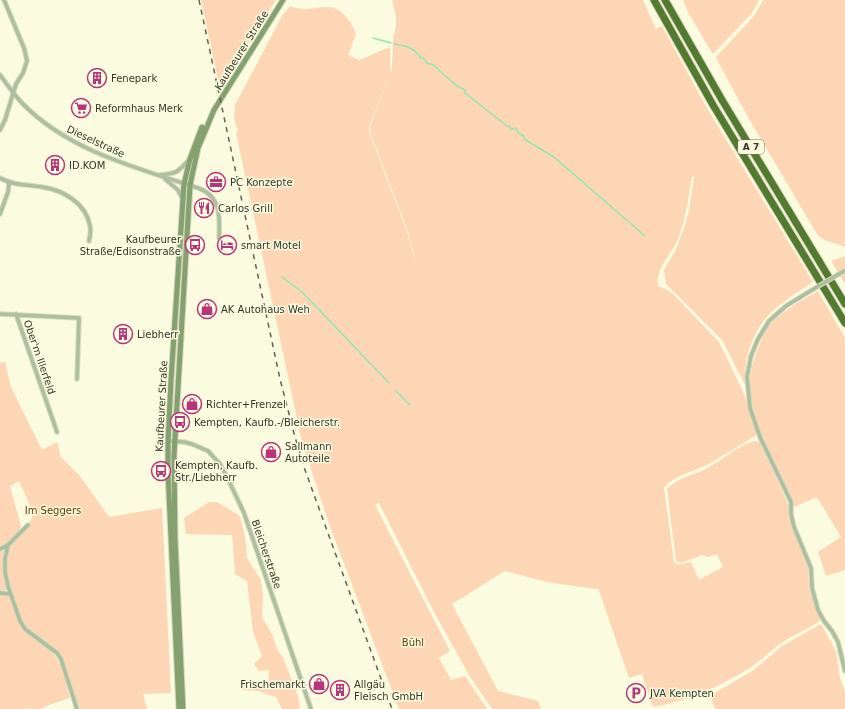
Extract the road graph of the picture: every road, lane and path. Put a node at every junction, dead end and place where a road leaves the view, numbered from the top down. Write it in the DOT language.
graph roads {
  1 [pos="4,0"];
  2 [pos="283,0"];
  3 [pos="654,0"];
  4 [pos="665,0"];
  5 [pos="0,75"];
  6 [pos="14,93"];
  7 [pos="214,110"];
  8 [pos="0,130"];
  9 [pos="190,159"];
  10 [pos="159,175"];
  11 [pos="0,178"];
  12 [pos="9,183"];
  13 [pos="187,185"];
  14 [pos="183,201"];
  15 [pos="0,214"];
  16 [pos="219,238"];
  17 [pos="89,241"];
  18 [pos="844,270"];
  19 [pos="845,304"];
  20 [pos="0,314"];
  21 [pos="16,314"];
  22 [pos="845,323"];
  23 [pos="76,379"];
  24 [pos="57,432"];
  25 [pos="168,441"];
  26 [pos="174,441"];
  27 [pos="28,525"];
  28 [pos="8,545"];
  29 [pos="0,550"];
  30 [pos="0,593"];
  31 [pos="10,594"];
  32 [pos="845,671"];
  33 [pos="77,709"];
  34 [pos="179,709"];
  35 [pos="184,709"];
  36 [pos="311,709"];
  1 -- 6 [label="street"];
  2 -- 7 [label="main road, Kaufbeurer Straße"];
  3 -- 22 [label="highway, A 7"];
  4 -- 19 [label="highway, A 7"];
  5 -- 6 [label="street, Dieselstraße"];
  6 -- 8 [label="street"];
  6 -- 10 [label="street, Dieselstraße"];
  7 -- 9 [label="main road, Kaufbeurer Straße"];
  7 -- 13 [label="main road, Kaufbeurer Straße"];
  9 -- 10 [label="street"];
  9 -- 13 [label="main road, Kaufbeurer Straße"];
  10 -- 13 [label="street, Dieselstraße"];
  10 -- 14 [label="street, Dieselstraße"];
  11 -- 12 [label="street"];
  12 -- 15 [label="street"];
  12 -- 17 [label="street"];
  13 -- 14 [label="main road, Kaufbeurer Straße"];
  13 -- 16 [label="street, Dieselstraße"];
  13 -- 26 [label="main road, Kaufbeurer Straße"];
  14 -- 25 [label="main road, Kaufbeurer Straße"];
  18 -- 32 [label="street, bridge"];
  20 -- 21 [label="street"];
  21 -- 23 [label="street, Ober'm Illerfeld"];
  21 -- 24 [label="street, Ober'm Illerfeld"];
  25 -- 26 [label="street, Bleicherstraße"];
  25 -- 34 [label="main road, Kaufbeurer Straße"];
  26 -- 35 [label="main road, Kaufbeurer Straße"];
  26 -- 36 [label="street, Bleicherstraße"];
  27 -- 28 [label="street"];
  28 -- 29 [label="street"];
  28 -- 31 [label="street"];
  30 -- 31 [label="street"];
  31 -- 33 [label="street"];
}
